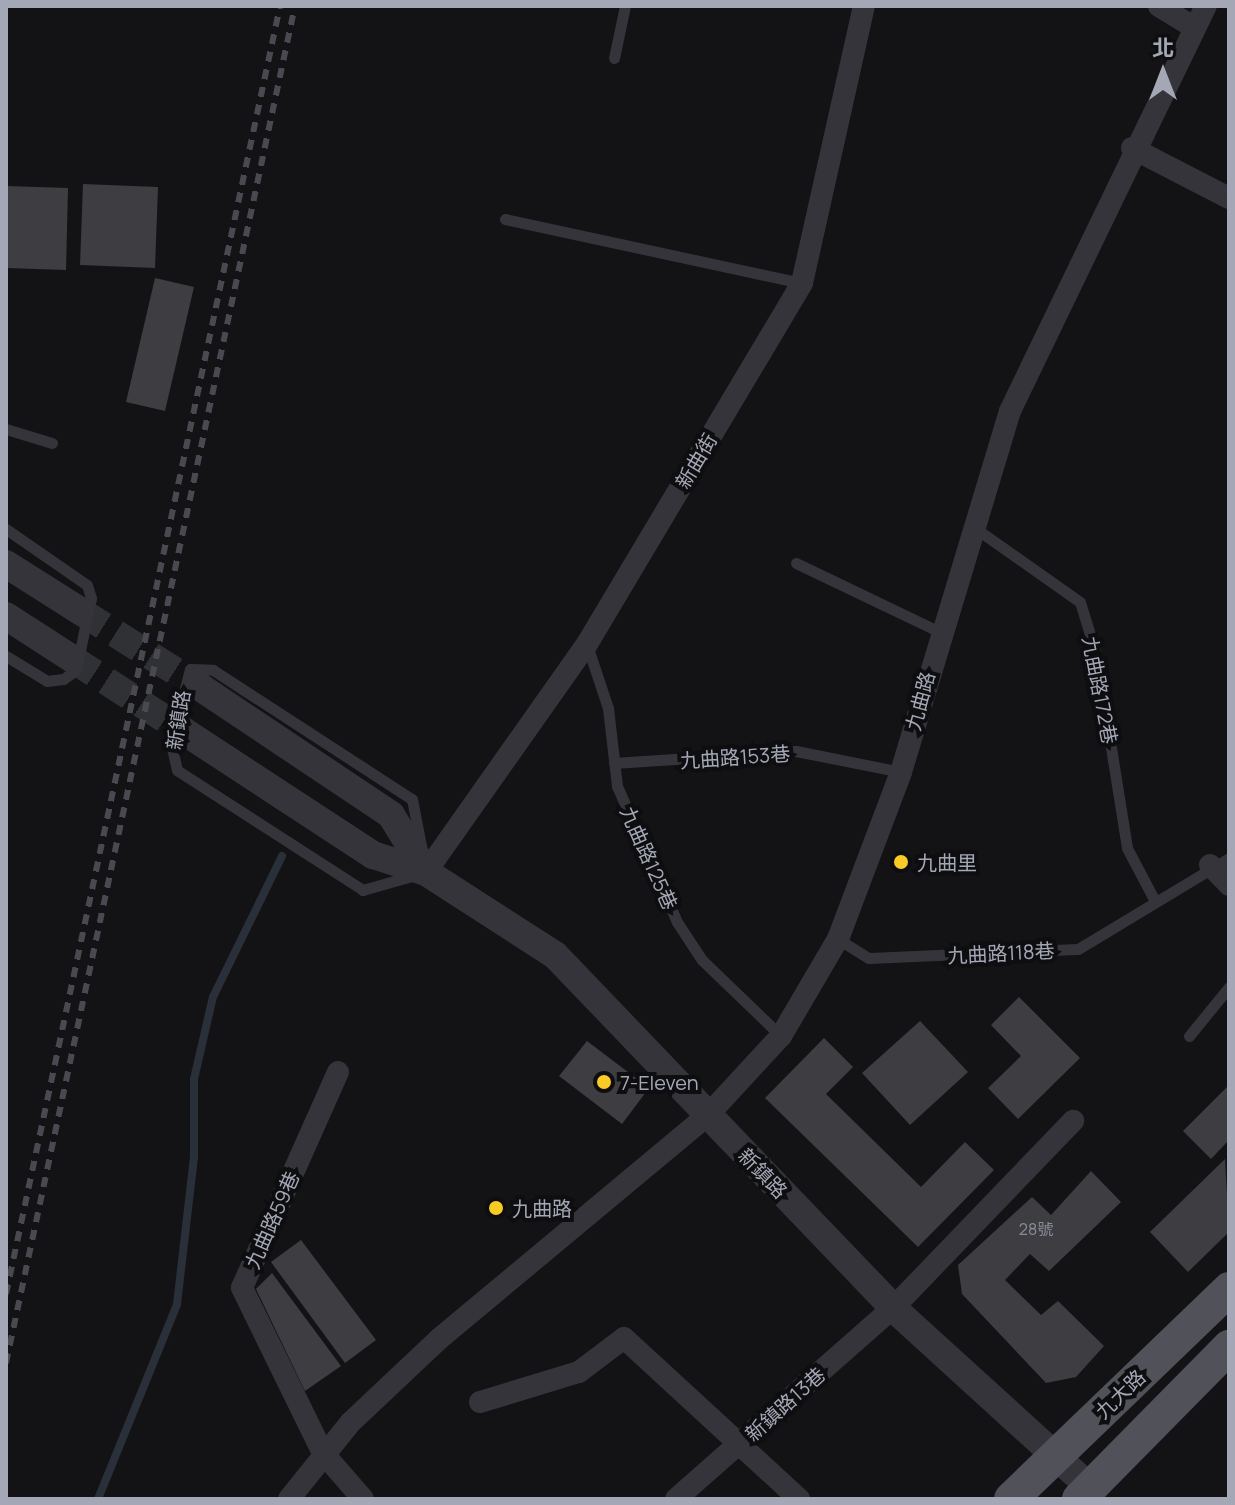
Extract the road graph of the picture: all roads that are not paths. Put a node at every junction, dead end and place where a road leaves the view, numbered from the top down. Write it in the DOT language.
graph roads {
  1 [pos="625,6"];
  2 [pos="864,6"];
  3 [pos="1159,6"];
  4 [pos="1206,6"];
  5 [pos="1195,28"];
  6 [pos="614,58"];
  7 [pos="1132,148"];
  8 [pos="1229,198"];
  9 [pos="505,219"];
  10 [pos="802,283"];
  11 [pos="6,429"];
  12 [pos="52,443"];
  13 [pos="973,527"];
  14 [pos="6,529"];
  15 [pos="796,563"];
  16 [pos="6,564"];
  17 [pos="80,611"];
  18 [pos="6,616"];
  19 [pos="938,631"];
  20 [pos="587,644"];
  21 [pos="6,656"];
  22 [pos="71,658"];
  23 [pos="200,687"];
  24 [pos="185,732"];
  25 [pos="614,763"];
  26 [pos="901,772"];
  27 [pos="1219,861"];
  28 [pos="426,872"];
  29 [pos="1229,885"];
  30 [pos="1155,901"];
  31 [pos="838,939"];
  32 [pos="1229,987"];
  33 [pos="781,1036"];
  34 [pos="1189,1036"];
  35 [pos="338,1072"];
  36 [pos="708,1115"];
  37 [pos="1073,1121"];
  38 [pos="1229,1289"];
  39 [pos="893,1308"];
  40 [pos="1229,1347"];
  41 [pos="480,1402"];
  42 [pos="739,1445"];
  43 [pos="323,1453"];
  44 [pos="1056,1455"];
  45 [pos="1084,1493"];
  46 [pos="289,1499"];
  47 [pos="363,1499"];
  48 [pos="676,1499"];
  49 [pos="799,1499"];
  50 [pos="1011,1499"];
  1 -- 6 [label="lane"];
  2 -- 10 [label="street, 新曲街"];
  3 -- 5 [label="street"];
  4 -- 5 [label="street, 九曲路"];
  5 -- 7 [label="street, 九曲路"];
  7 -- 8 [label="street"];
  7 -- 13 [label="street, 九曲路"];
  9 -- 10 [label="lane"];
  10 -- 20 [label="street, 新曲街"];
  11 -- 12 [label="lane"];
  13 -- 19 [label="street, 九曲路"];
  13 -- 30 [label="lane, 九曲路172巷"];
  14 -- 21 [label="lane"];
  15 -- 19 [label="lane"];
  16 -- 17 [label="street"];
  18 -- 22 [label="street"];
  19 -- 26 [label="street, 九曲路"];
  20 -- 25 [label="lane, 九曲路125巷"];
  20 -- 28 [label="street, 新曲街"];
  23 -- 28 [label="street, 新鎮路"];
  24 -- 28 [label="street, 新鎮路"];
  25 -- 26 [label="lane, 九曲路153巷"];
  25 -- 33 [label="lane, 九曲路125巷"];
  26 -- 31 [label="street, 九曲路"];
  27 -- 29 [label="street"];
  27 -- 30 [label="lane, 九曲路118巷"];
  28 -- 28 [label="lane, 新鎮路"];
  28 -- 36 [label="street, 新鎮路"];
  30 -- 31 [label="lane, 九曲路118巷"];
  31 -- 33 [label="street, 九曲路"];
  32 -- 34 [label="lane"];
  33 -- 36 [label="street, 九曲路"];
  35 -- 43 [label="street, 九曲路59巷"];
  36 -- 39 [label="street, 新鎮路"];
  36 -- 43 [label="street, 九曲路"];
  37 -- 39 [label="street, 新鎮路13巷"];
  38 -- 44 [label="main road, 九大路"];
  39 -- 42 [label="street, 新鎮路13巷"];
  39 -- 44 [label="street, 新鎮路"];
  40 -- 45 [label="main road"];
  41 -- 42 [label="street"];
  42 -- 48 [label="street, 新鎮路13巷"];
  42 -- 49 [label="street"];
  43 -- 46 [label="street, 九曲路"];
  43 -- 47 [label="street"];
  44 -- 45 [label="street, 新鎮路"];
  44 -- 50 [label="main road, 九大路"];
}
